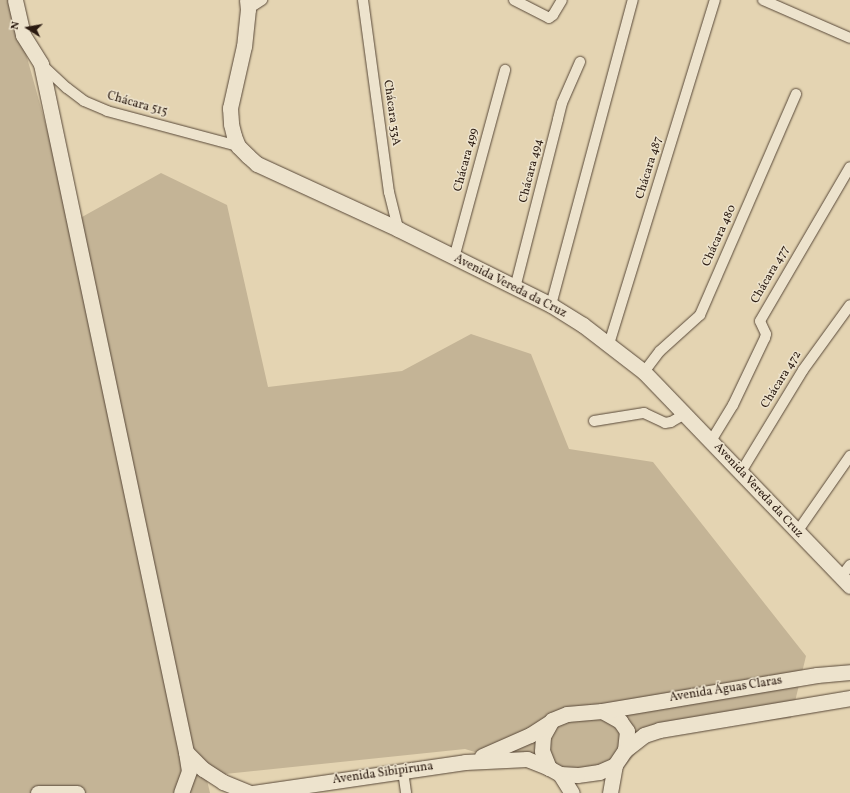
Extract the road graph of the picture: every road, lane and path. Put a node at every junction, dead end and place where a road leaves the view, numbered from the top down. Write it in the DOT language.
graph roads {
  1 [pos="15,0"];
  2 [pos="262,0"];
  3 [pos="363,0"];
  4 [pos="514,0"];
  5 [pos="562,0"];
  6 [pos="633,0"];
  7 [pos="715,0"];
  8 [pos="764,0"];
  9 [pos="247,4"];
  10 [pos="850,38"];
  11 [pos="580,62"];
  12 [pos="41,64"];
  13 [pos="504,70"];
  14 [pos="796,94"];
  15 [pos="238,146"];
  16 [pos="850,167"];
  17 [pos="398,229"];
  18 [pos="454,258"];
  19 [pos="515,288"];
  20 [pos="551,305"];
  21 [pos="850,305"];
  22 [pos="609,344"];
  23 [pos="644,372"];
  24 [pos="685,414"];
  25 [pos="594,421"];
  26 [pos="711,441"];
  27 [pos="850,456"];
  28 [pos="741,472"];
  29 [pos="797,532"];
  30 [pos="847,576"];
  31 [pos="850,672"];
  32 [pos="850,698"];
  33 [pos="602,710"];
  34 [pos="552,720"];
  35 [pos="625,750"];
  36 [pos="186,752"];
  37 [pos="465,762"];
  38 [pos="616,765"];
  39 [pos="403,771"];
  40 [pos="554,771"];
  41 [pos="38,793"];
  42 [pos="77,793"];
  43 [pos="181,793"];
  44 [pos="250,793"];
  45 [pos="253,793"];
  46 [pos="406,793"];
  47 [pos="572,793"];
  48 [pos="610,793"];
  1 -- 12 [label="street"];
  2 -- 9 [label="street"];
  3 -- 17 [label="street, Chácara 33A"];
  4 -- 5 [label="street"];
  6 -- 20 [label="street"];
  7 -- 22 [label="street, Chácara 487"];
  8 -- 10 [label="street"];
  9 -- 15 [label="street, Avenida Vereda da Cruz"];
  11 -- 19 [label="street, Chácara 494"];
  12 -- 15 [label="street, Chácara 515"];
  12 -- 36 [label="street"];
  13 -- 18 [label="street, Chácara 499"];
  14 -- 23 [label="street, Chácara 480"];
  15 -- 17 [label="street, Avenida Vereda da Cruz"];
  16 -- 26 [label="street, Chácara 477"];
  17 -- 18 [label="street, Avenida Vereda da Cruz"];
  18 -- 19 [label="street, Avenida Vereda da Cruz"];
  19 -- 20 [label="street, Avenida Vereda da Cruz"];
  20 -- 22 [label="street, Avenida Vereda da Cruz"];
  21 -- 28 [label="street, Chácara 472"];
  22 -- 23 [label="street, Avenida Vereda da Cruz"];
  23 -- 24 [label="street, Avenida Vereda da Cruz"];
  24 -- 25 [label="street"];
  24 -- 26 [label="street, Avenida Vereda da Cruz"];
  26 -- 28 [label="street, Avenida Vereda da Cruz"];
  27 -- 29 [label="street"];
  28 -- 29 [label="street, Avenida Vereda da Cruz"];
  29 -- 30 [label="street, Avenida Vereda da Cruz"];
  31 -- 33 [label="street, Avenida Águas Claras"];
  32 -- 35 [label="street"];
  33 -- 34 [label="street"];
  33 -- 35 [label="street"];
  34 -- 37 [label="street, Avenida Sibipiruna"];
  34 -- 40 [label="street"];
  35 -- 38 [label="street"];
  36 -- 43 [label="street"];
  36 -- 44 [label="street"];
  37 -- 39 [label="street, Avenida Sibipiruna"];
  37 -- 40 [label="street, Avenida Sibipiruna"];
  38 -- 40 [label="street"];
  38 -- 48 [label="street"];
  39 -- 45 [label="street, Avenida Sibipiruna"];
  39 -- 46 [label="street"];
  40 -- 47 [label="street"];
  41 -- 42 [label="street"];
}
